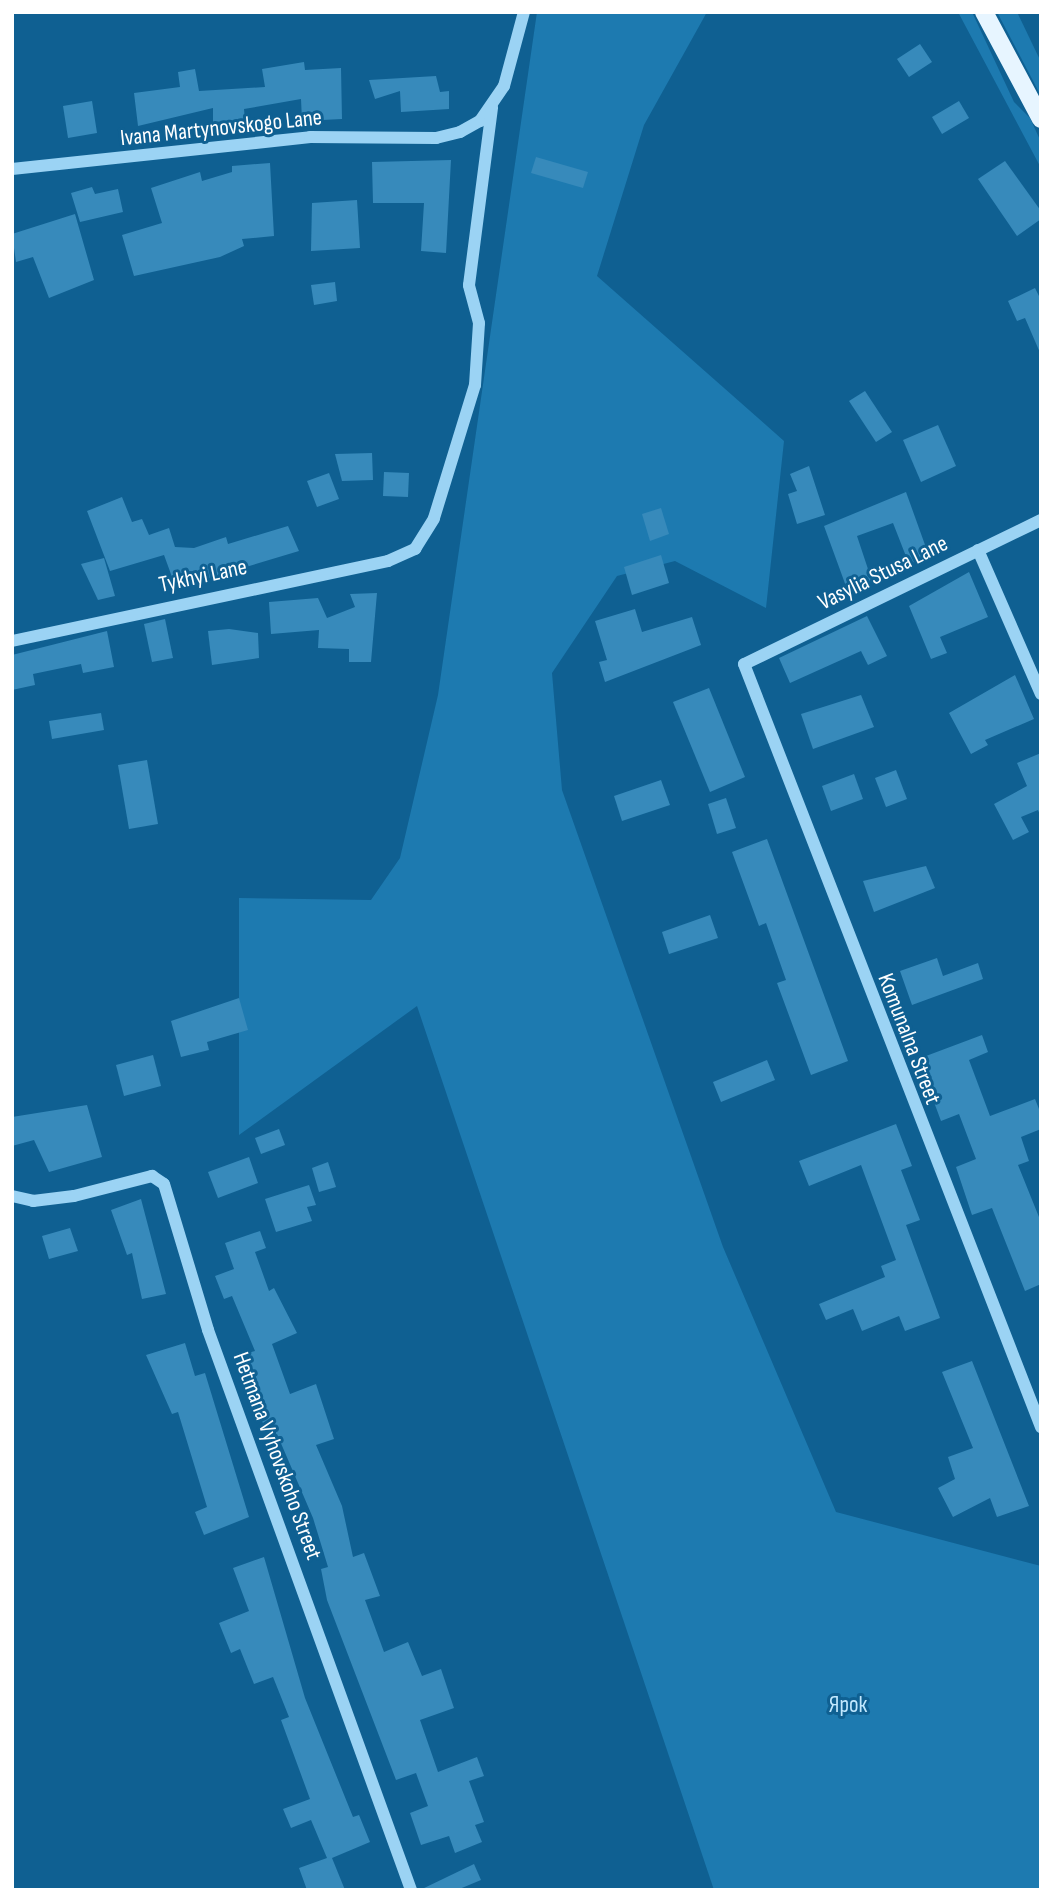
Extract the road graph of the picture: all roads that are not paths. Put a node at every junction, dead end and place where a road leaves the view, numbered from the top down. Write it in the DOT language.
graph roads {
  1 [pos="524,12"];
  2 [pos="984,12"];
  3 [pos="492,107"];
  4 [pos="1041,119"];
  5 [pos="12,169"];
  6 [pos="1041,520"];
  7 [pos="978,550"];
  8 [pos="12,641"];
  9 [pos="744,664"];
  10 [pos="1041,694"];
  11 [pos="12,1196"];
  12 [pos="1041,1427"];
  13 [pos="411,1890"];
  1 -- 3 [label="street, Ivana Martynovskogo Lane"];
  2 -- 4 [label="main road"];
  3 -- 5 [label="street, Ivana Martynovskogo Lane"];
  3 -- 8 [label="street, Tykhyi Lane"];
  6 -- 7 [label="street, Vasylia Stusa Lane"];
  7 -- 9 [label="street, Vasylia Stusa Lane"];
  7 -- 10 [label="street"];
  9 -- 12 [label="street, Komunalna Street"];
  11 -- 13 [label="street, Hetmana Vyhovskoho Street"];
}
